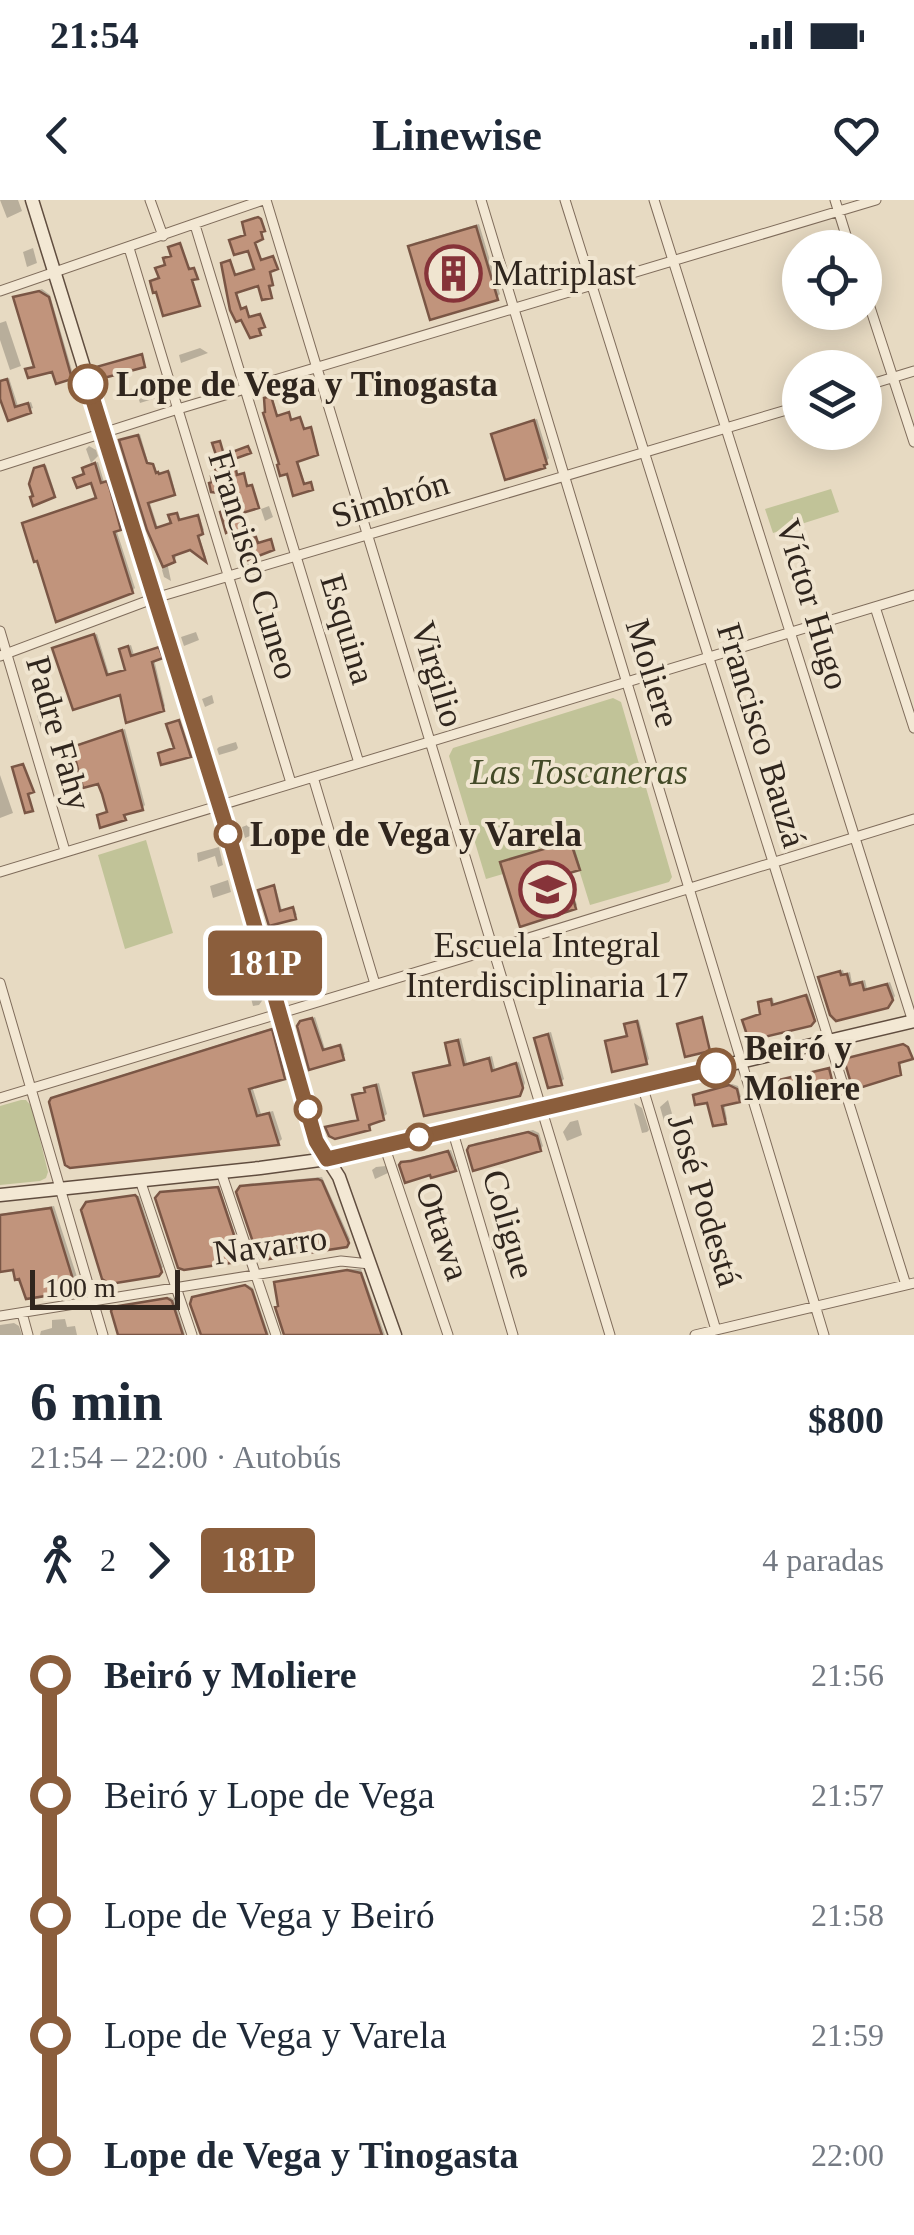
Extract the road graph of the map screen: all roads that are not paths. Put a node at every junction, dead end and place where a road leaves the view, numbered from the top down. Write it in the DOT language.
graph roads {
  1 [pos="32,200"];
  2 [pos="150,200"];
  3 [pos="265,200"];
  4 [pos="480,200"];
  5 [pos="565,200"];
  6 [pos="654,200"];
  7 [pos="835,200"];
  8 [pos="876,200"];
  9 [pos="839,212"];
  10 [pos="195,225"];
  11 [pos="844,230"];
  12 [pos="162,236"];
  13 [pos="129,248"];
  14 [pos="674,262"];
  15 [pos="54,272"];
  16 [pos="592,286"];
  17 [pos="0,291"];
  18 [pos="513,308"];
  19 [pos="877,330"];
  20 [pos="318,367"];
  21 [pos="914,371"];
  22 [pos="893,378"];
  23 [pos="882,381"];
  24 [pos="246,389"];
  25 [pos="178,410"];
  26 [pos="782,411"];
  27 [pos="726,428"];
  28 [pos="103,434"];
  29 [pos="914,442"];
  30 [pos="643,452"];
  31 [pos="0,466"];
  32 [pos="565,475"];
  33 [pos="368,535"];
  34 [pos="297,555"];
  35 [pos="228,575"];
  36 [pos="914,595"];
  37 [pos="154,598"];
  38 [pos="875,607"];
  39 [pos="0,631"];
  40 [pos="790,632"];
  41 [pos="4,655"];
  42 [pos="708,656"];
  43 [pos="627,682"];
  44 [pos="914,728"];
  45 [pos="430,741"];
  46 [pos="359,763"];
  47 [pos="313,777"];
  48 [pos="291,783"];
  49 [pos="220,806"];
  50 [pos="914,819"];
  51 [pos="855,838"];
  52 [pos="65,851"];
  53 [pos="773,864"];
  54 [pos="0,872"];
  55 [pos="689,889"];
  56 [pos="494,950"];
  57 [pos="0,983"];
  58 [pos="375,984"];
  59 [pos="280,1014"];
  60 [pos="914,1023"];
  61 [pos="830,1041"];
  62 [pos="742,1062"];
  63 [pos="642,1085"];
  64 [pos="31,1088"];
  65 [pos="0,1098"];
  66 [pos="541,1108"];
  67 [pos="452,1129"];
  68 [pos="384,1145"];
  69 [pos="327,1159"];
  70 [pos="221,1172"];
  71 [pos="140,1180"];
  72 [pos="59,1189"];
  73 [pos="0,1195"];
  74 [pos="370,1264"];
  75 [pos="255,1274"];
  76 [pos="910,1284"];
  77 [pos="177,1287"];
  78 [pos="93,1301"];
  79 [pos="816,1306"];
  80 [pos="22,1312"];
  81 [pos="0,1316"];
  82 [pos="716,1330"];
  83 [pos="28,1335"];
  84 [pos="104,1335"];
  85 [pos="192,1335"];
  86 [pos="276,1335"];
  87 [pos="395,1335"];
  88 [pos="448,1335"];
  89 [pos="513,1335"];
  90 [pos="610,1335"];
  91 [pos="695,1335"];
  92 [pos="824,1335"];
  1 -- 15 [label="main road"];
  2 -- 12 [label="street"];
  3 -- 10 [label="street"];
  3 -- 20 [label="street, Virgilio"];
  4 -- 18 [label="street, Moliere"];
  5 -- 16 [label="street, Francisco Bauzá"];
  6 -- 14 [label="street, Víctor Hugo"];
  7 -- 9 [label="street"];
  8 -- 9 [label="street"];
  9 -- 11 [label="street"];
  9 -- 14 [label="street"];
  10 -- 12 [label="street"];
  10 -- 24 [label="street, Esquina"];
  12 -- 13 [label="street"];
  13 -- 15 [label="street"];
  13 -- 25 [label="street, Francisco Cuneo"];
  14 -- 16 [label="street"];
  14 -- 27 [label="street, Víctor Hugo"];
  15 -- 17 [label="street"];
  15 -- 28 [label="main road"];
  16 -- 18 [label="street"];
  16 -- 30 [label="street, Francisco Bauzá"];
  18 -- 20 [label="street"];
  18 -- 32 [label="street, Moliere"];
  19 -- 22 [label="street"];
  20 -- 24 [label="street"];
  20 -- 33 [label="street, Virgilio"];
  21 -- 22 [label="street"];
  22 -- 23 [label="street"];
  22 -- 29 [label="street"];
  24 -- 25 [label="street"];
  24 -- 34 [label="street, Esquina"];
  25 -- 28 [label="street"];
  25 -- 35 [label="street, Francisco Cuneo"];
  26 -- 27 [label="street, Simbrón"];
  27 -- 30 [label="street, Simbrón"];
  27 -- 40 [label="street, Víctor Hugo"];
  28 -- 31 [label="street"];
  28 -- 37 [label="main road"];
  30 -- 32 [label="street, Simbrón"];
  30 -- 42 [label="street, Francisco Bauzá"];
  32 -- 33 [label="street, Simbrón"];
  32 -- 43 [label="street, Moliere"];
  33 -- 34 [label="street, Simbrón"];
  33 -- 45 [label="street, Virgilio"];
  34 -- 35 [label="street, Simbrón"];
  34 -- 46 [label="street, Esquina"];
  35 -- 37 [label="street, Simbrón"];
  35 -- 48 [label="street, Francisco Cuneo"];
  36 -- 38 [label="street"];
  37 -- 41 [label="street, Simbrón"];
  37 -- 49 [label="main road"];
  38 -- 40 [label="street"];
  38 -- 44 [label="street"];
  39 -- 41 [label="street, Padre Fahy"];
  40 -- 42 [label="street"];
  40 -- 51 [label="street, Víctor Hugo"];
  41 -- 52 [label="street, Padre Fahy"];
  42 -- 43 [label="street"];
  42 -- 53 [label="street, Francisco Bauzá"];
  43 -- 45 [label="street"];
  43 -- 55 [label="street, Moliere"];
  45 -- 46 [label="street"];
  45 -- 56 [label="street, Virgilio"];
  46 -- 47 [label="street"];
  47 -- 48 [label="street"];
  47 -- 58 [label="street"];
  48 -- 49 [label="street"];
  49 -- 52 [label="street"];
  49 -- 59 [label="main road"];
  50 -- 51 [label="street"];
  51 -- 53 [label="street"];
  51 -- 60 [label="street, Víctor Hugo"];
  52 -- 54 [label="street"];
  53 -- 55 [label="street"];
  53 -- 61 [label="street, Francisco Bauzá"];
  55 -- 56 [label="street"];
  55 -- 62 [label="street, Moliere"];
  56 -- 58 [label="street"];
  56 -- 66 [label="street, Virgilio"];
  57 -- 64 [label="street"];
  58 -- 59 [label="street"];
  59 -- 64 [label="street"];
  59 -- 69 [label="main road"];
  60 -- 61 [label="main road"];
  61 -- 62 [label="main road"];
  61 -- 76 [label="street, Francisco Bauzá"];
  62 -- 63 [label="main road"];
  62 -- 79 [label="street, Moliere"];
  63 -- 66 [label="main road"];
  63 -- 82 [label="street, José Podestá"];
  64 -- 65 [label="street"];
  64 -- 72 [label="street"];
  66 -- 67 [label="main road"];
  66 -- 90 [label="street, Virgilio"];
  67 -- 68 [label="main road"];
  67 -- 89 [label="street, Coligue"];
  68 -- 69 [label="main road"];
  68 -- 88 [label="street, Ottawa"];
  69 -- 70 [label="main road"];
  69 -- 74 [label="main road"];
  70 -- 71 [label="main road"];
  70 -- 75 [label="street"];
  71 -- 72 [label="main road"];
  71 -- 77 [label="street"];
  72 -- 73 [label="main road"];
  72 -- 78 [label="street"];
  74 -- 75 [label="street, Navarro"];
  74 -- 87 [label="main road"];
  75 -- 77 [label="street, Navarro"];
  75 -- 86 [label="street"];
  76 -- 79 [label="street"];
  77 -- 78 [label="street, Navarro"];
  77 -- 85 [label="street"];
  78 -- 80 [label="street, Navarro"];
  78 -- 84 [label="street"];
  79 -- 82 [label="street"];
  79 -- 92 [label="street, Moliere"];
  80 -- 81 [label="street, Navarro"];
  80 -- 83 [label="street"];
  82 -- 91 [label="street"];
}
